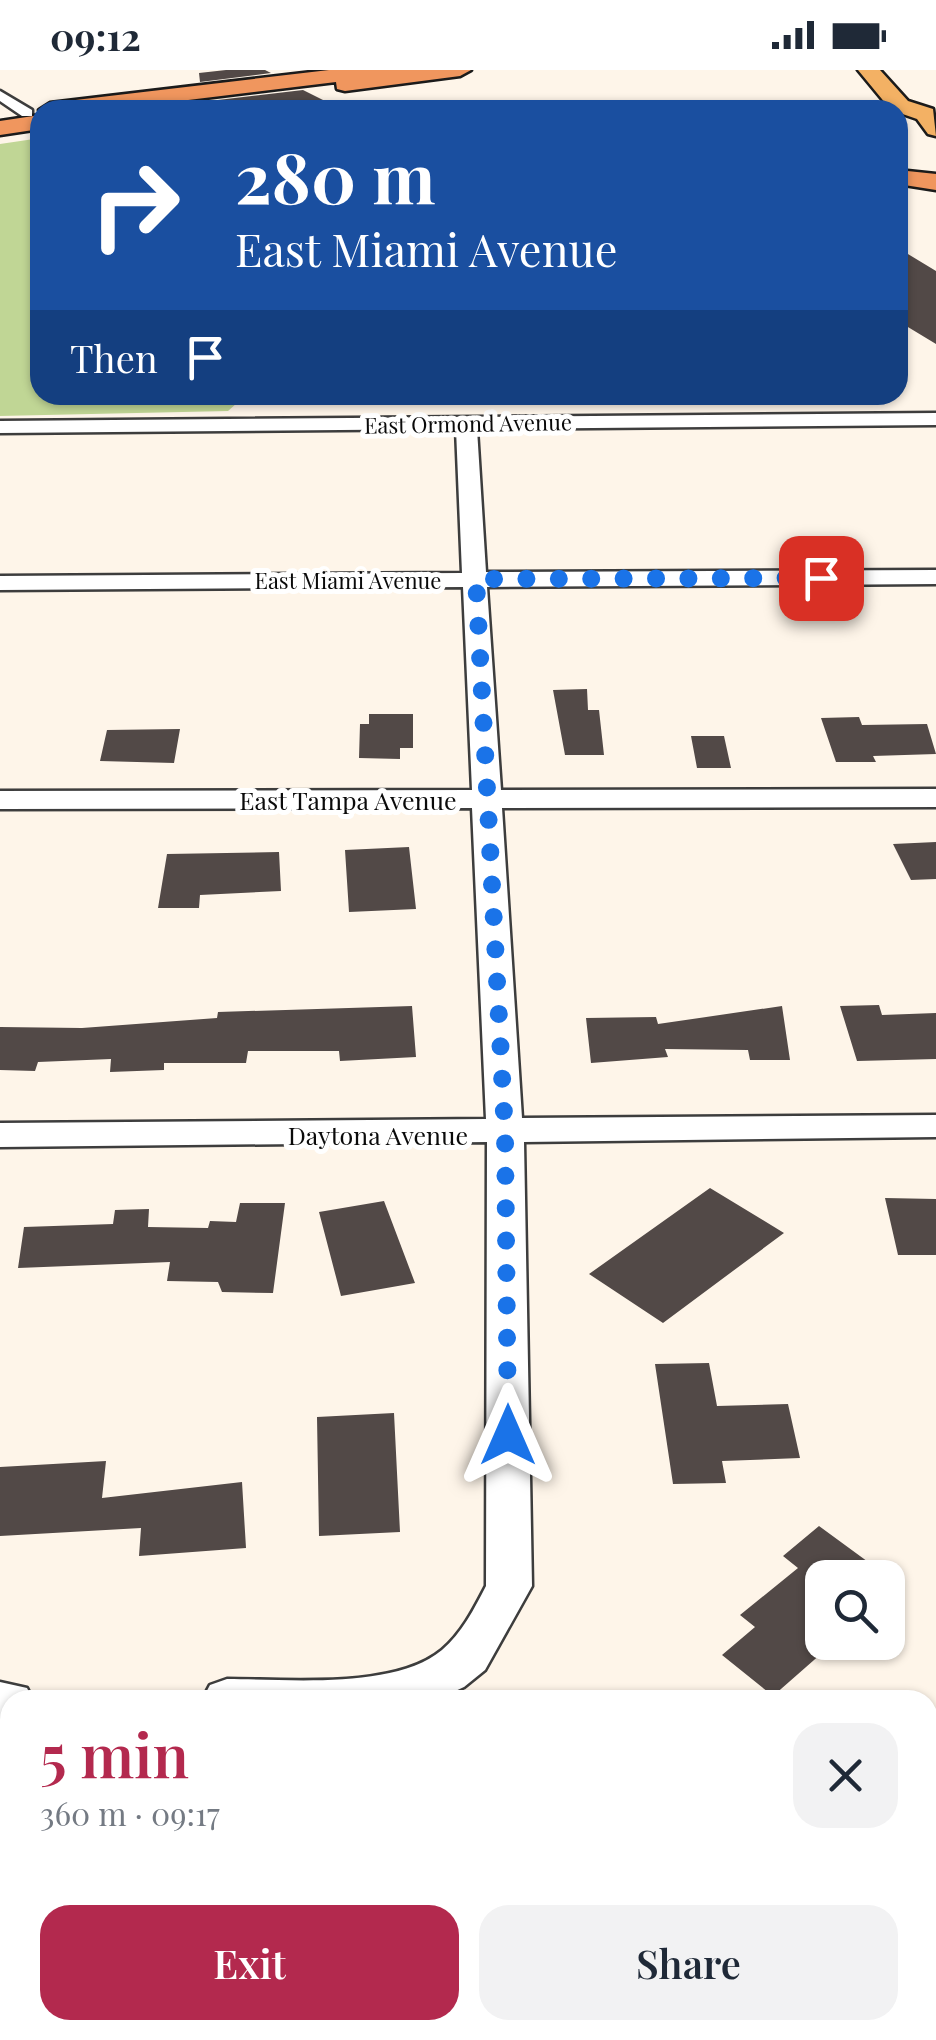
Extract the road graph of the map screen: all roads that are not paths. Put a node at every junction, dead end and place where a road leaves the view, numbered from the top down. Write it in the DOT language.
graph roads {
  1 [pos="382,70"];
  2 [pos="460,70"];
  3 [pos="869,70"];
  4 [pos="918,84"];
  5 [pos="0,95"];
  6 [pos="148,100"];
  7 [pos="216,100"];
  8 [pos="895,100"];
  9 [pos="908,108"];
  10 [pos="30,110"];
  11 [pos="30,114"];
  12 [pos="933,115"];
  13 [pos="0,116"];
  14 [pos="30,117"];
  15 [pos="0,128"];
  16 [pos="936,168"];
  17 [pos="908,172"];
  18 [pos="908,176"];
  19 [pos="936,182"];
  20 [pos="936,418"];
  21 [pos="466,424"];
  22 [pos="0,428"];
  23 [pos="936,577"];
  24 [pos="476,579"];
  25 [pos="0,583"];
  26 [pos="936,798"];
  27 [pos="489,799"];
  28 [pos="0,800"];
  29 [pos="936,1126"];
  30 [pos="505,1133"];
  31 [pos="0,1135"];
  32 [pos="396,1690"];
  1 -- 6 [label="highway"];
  2 -- 7 [label="highway"];
  3 -- 8 [label="main road"];
  4 -- 12 [label="main road"];
  5 -- 10 [label="street"];
  9 -- 12 [label="main road"];
  11 -- 13 [label="highway"];
  14 -- 15 [label="highway"];
  16 -- 17 [label="highway"];
  18 -- 19 [label="highway"];
  20 -- 21 [label="street, East Ormond Avenue"];
  21 -- 22 [label="street, East Ormond Avenue"];
  21 -- 24 [label="street"];
  23 -- 24 [label="street, East Miami Avenue"];
  24 -- 25 [label="street, East Miami Avenue"];
  24 -- 27 [label="street"];
  26 -- 27 [label="street, East Tampa Avenue"];
  27 -- 28 [label="street, East Tampa Avenue"];
  27 -- 30 [label="street"];
  29 -- 30 [label="street, Daytona Avenue"];
  30 -- 31 [label="street, Daytona Avenue"];
  30 -- 32 [label="street"];
}
